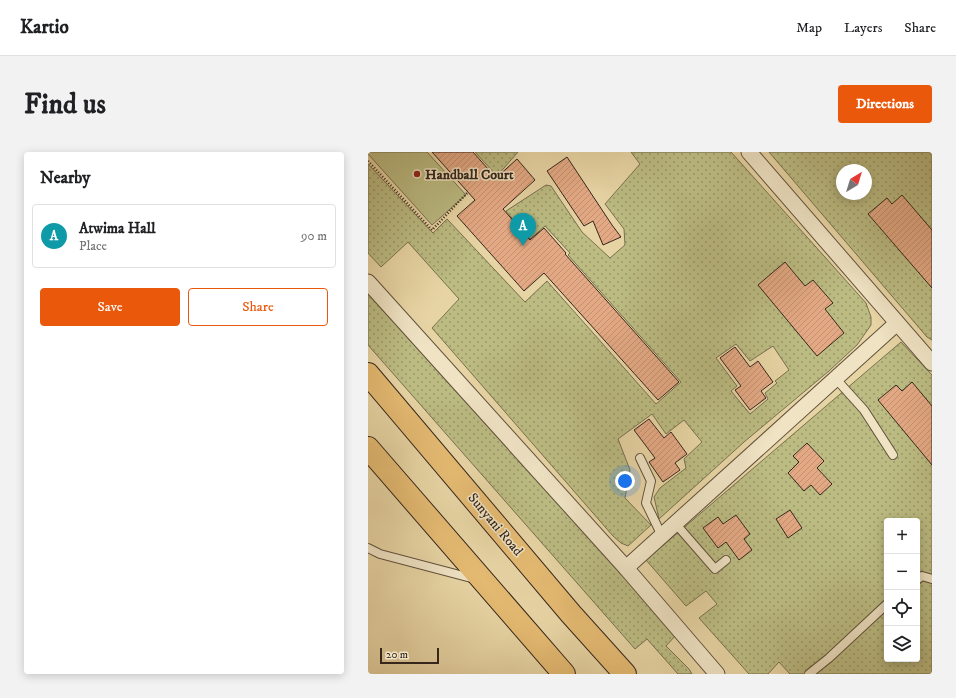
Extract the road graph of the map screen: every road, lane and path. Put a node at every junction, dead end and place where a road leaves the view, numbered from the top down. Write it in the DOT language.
graph roads {
  1 [pos="749,152"];
  2 [pos="368,161"];
  3 [pos="468,192"];
  4 [pos="368,282"];
  5 [pos="898,323"];
  6 [pos="932,362"];
  7 [pos="368,374"];
  8 [pos="836,379"];
  9 [pos="368,448"];
  10 [pos="893,454"];
  11 [pos="640,458"];
  12 [pos="675,523"];
  13 [pos="662,536"];
  14 [pos="368,548"];
  15 [pos="726,560"];
  16 [pos="626,568"];
  17 [pos="920,578"];
  18 [pos="932,579"];
  19 [pos="482,581"];
  20 [pos="884,607"];
  21 [pos="564,674"];
  22 [pos="625,674"];
  23 [pos="717,674"];
  24 [pos="809,674"];
  1 -- 5 [label="street"];
  2 -- 3 [label="path"];
  4 -- 16 [label="street"];
  5 -- 6 [label="street"];
  5 -- 8 [label="street"];
  7 -- 22 [label="main road, Sunyani Road"];
  8 -- 10 [label="lane"];
  8 -- 12 [label="street"];
  9 -- 19 [label="main road"];
  11 -- 13 [label="lane"];
  12 -- 13 [label="street"];
  12 -- 15 [label="lane"];
  13 -- 16 [label="street"];
  14 -- 19 [label="lane"];
  16 -- 23 [label="street"];
  17 -- 18 [label="lane"];
  19 -- 21 [label="main road"];
  20 -- 24 [label="lane"];
}
